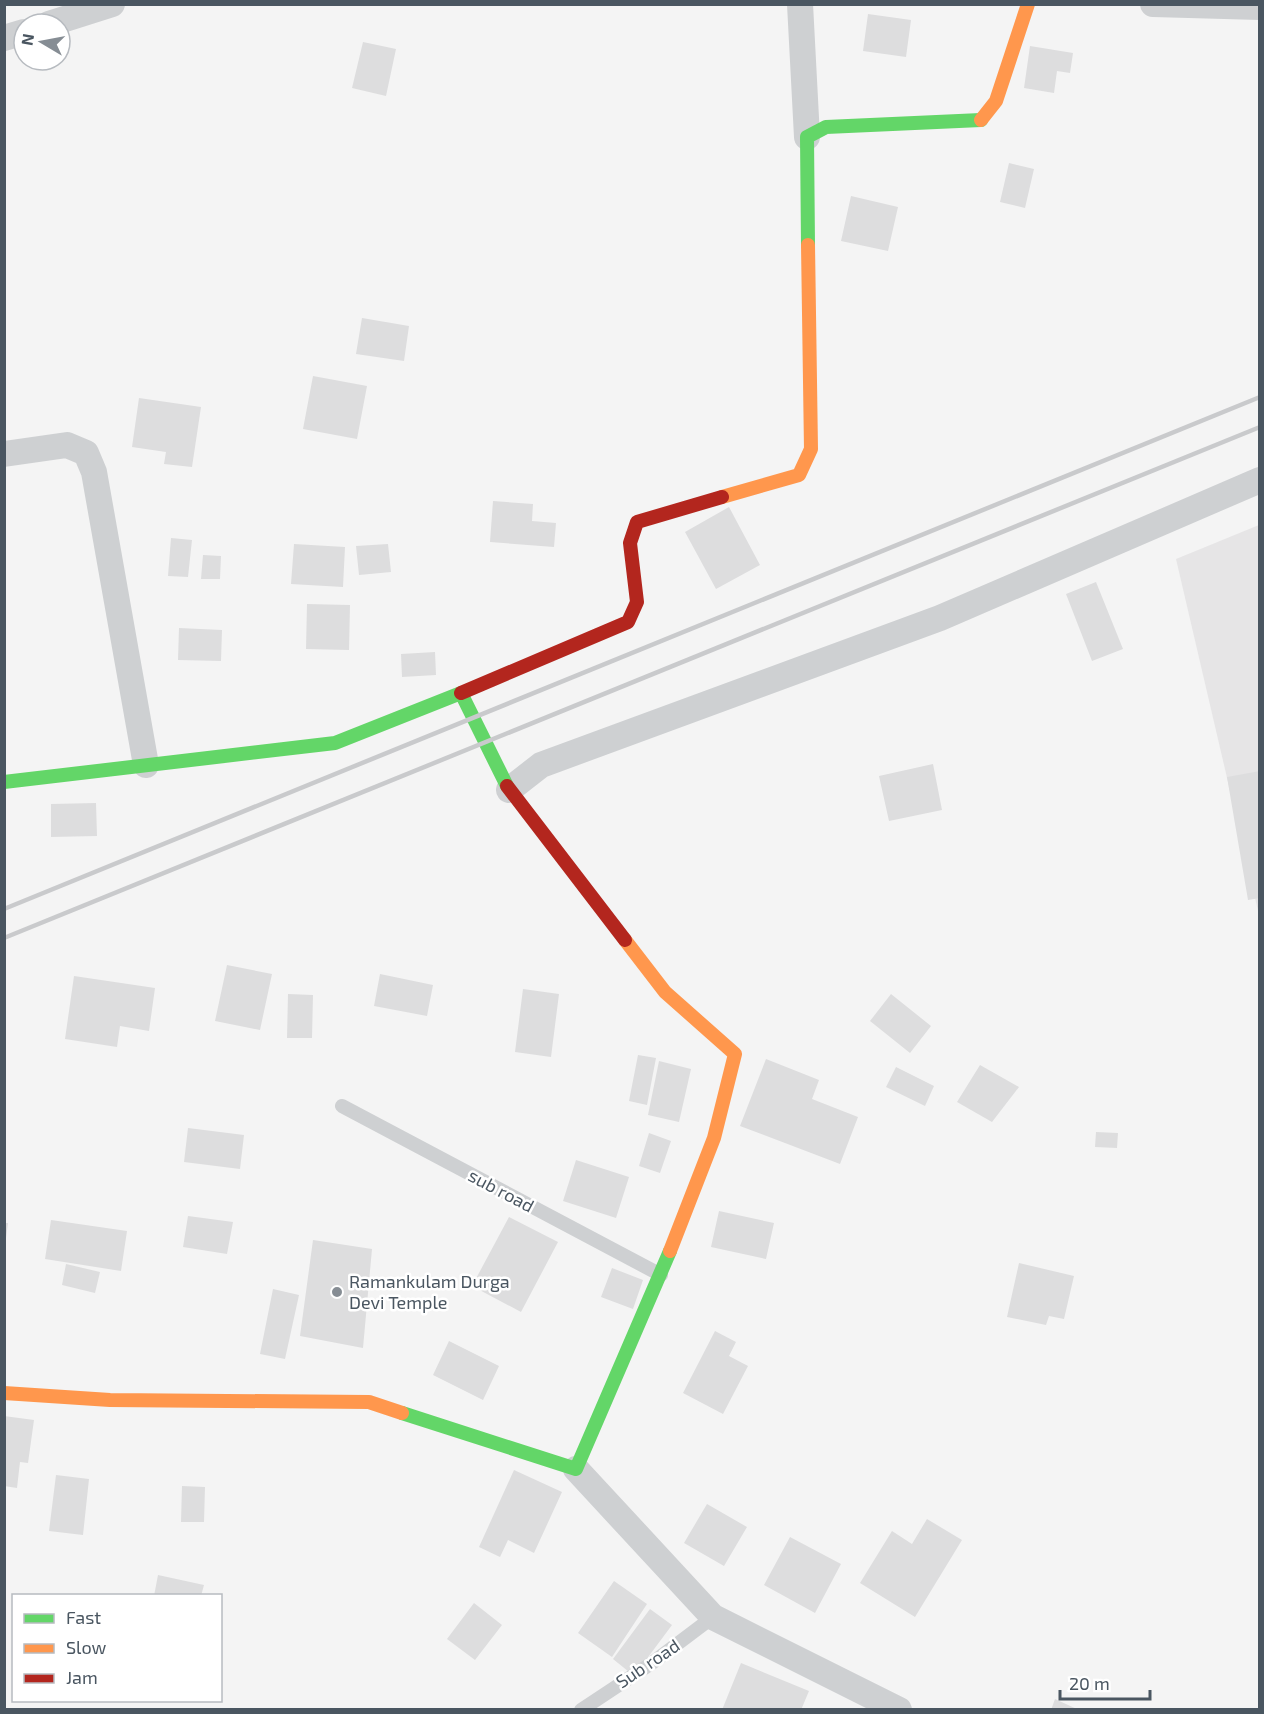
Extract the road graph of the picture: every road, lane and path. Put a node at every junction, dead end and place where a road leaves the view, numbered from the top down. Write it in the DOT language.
graph roads {
  1 [pos="112,4"];
  2 [pos="800,4"];
  3 [pos="1028,4"];
  4 [pos="1153,4"];
  5 [pos="1260,7"];
  6 [pos="72,17"];
  7 [pos="807,137"];
  8 [pos="4,454"];
  9 [pos="1260,480"];
  10 [pos="461,693"];
  11 [pos="146,765"];
  12 [pos="4,782"];
  13 [pos="509,790"];
  14 [pos="342,1106"];
  15 [pos="661,1275"];
  16 [pos="4,1393"];
  17 [pos="576,1469"];
  18 [pos="713,1617"];
  19 [pos="581,1710"];
  20 [pos="898,1710"];
  1 -- 6 [label="street"];
  2 -- 7 [label="street"];
  3 -- 7 [label="street"];
  4 -- 5 [label="street"];
  7 -- 10 [label="street"];
  8 -- 11 [label="street"];
  9 -- 13 [label="street"];
  10 -- 11 [label="street"];
  10 -- 13 [label="street"];
  11 -- 12 [label="street"];
  13 -- 15 [label="street"];
  14 -- 15 [label="lane, sub road"];
  15 -- 17 [label="street"];
  16 -- 17 [label="street"];
  17 -- 18 [label="street"];
  18 -- 19 [label="lane, Sub road"];
  18 -- 20 [label="street"];
}
